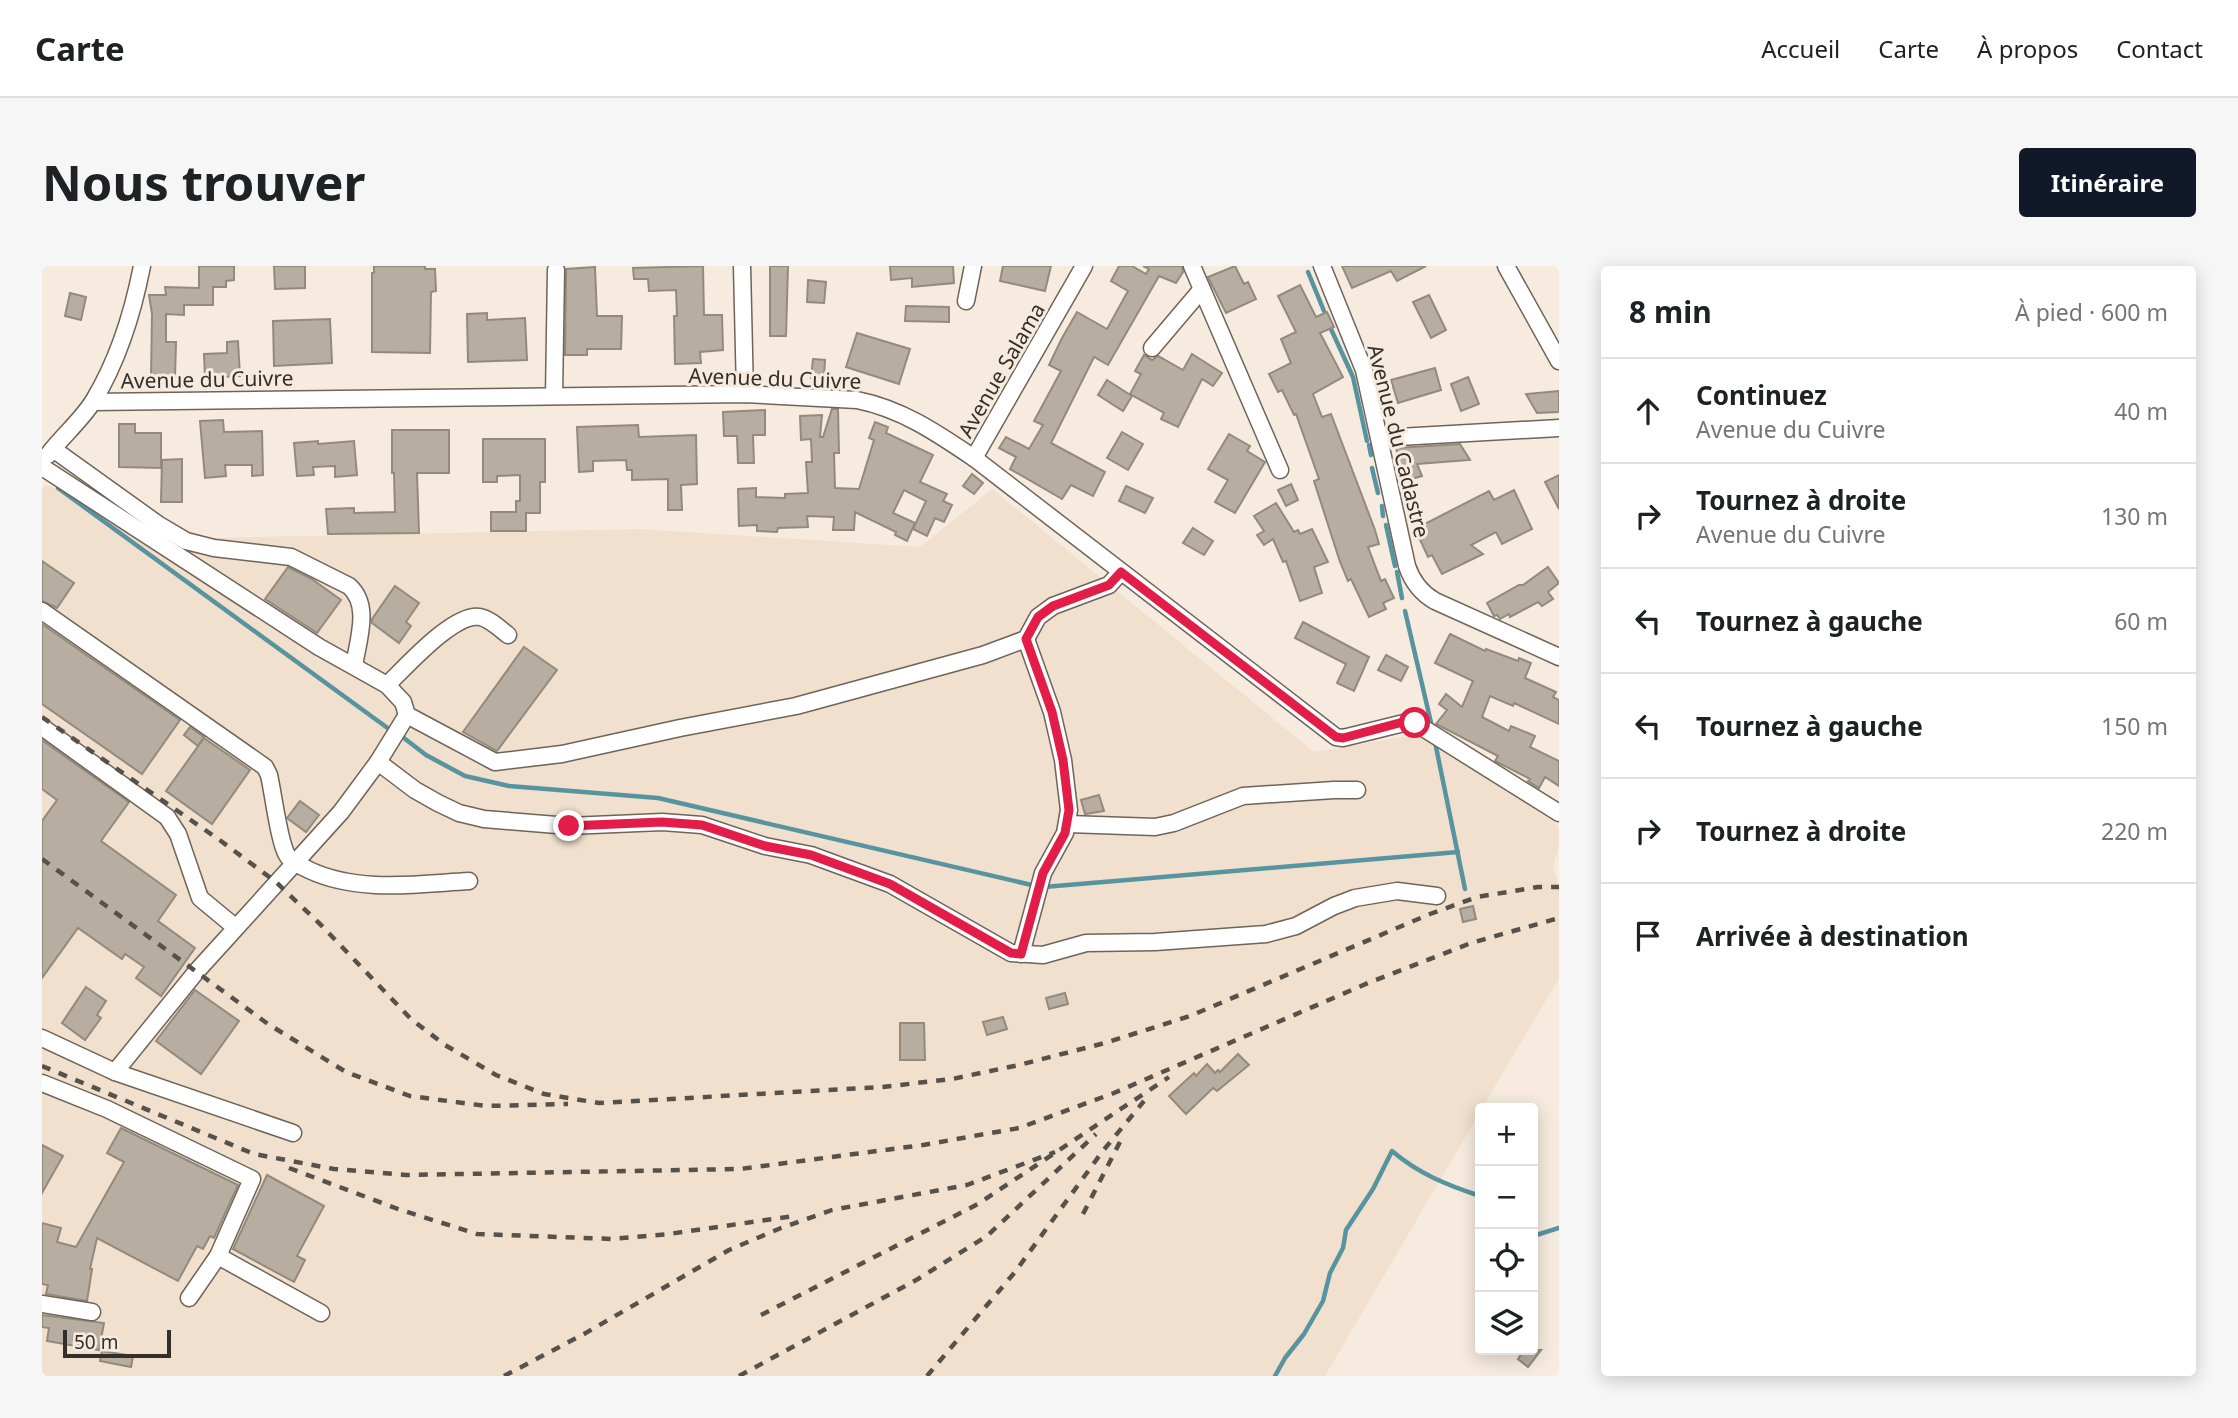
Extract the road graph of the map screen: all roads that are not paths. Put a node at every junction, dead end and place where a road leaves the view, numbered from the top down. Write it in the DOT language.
graph roads {
  1 [pos="142,266"];
  2 [pos="742,266"];
  3 [pos="973,266"];
  4 [pos="1084,266"];
  5 [pos="1192,266"];
  6 [pos="1322,266"];
  7 [pos="1506,266"];
  8 [pos="556,270"];
  9 [pos="1202,289"];
  10 [pos="966,301"];
  11 [pos="1152,348"];
  12 [pos="1559,361"];
  13 [pos="745,394"];
  14 [pos="554,396"];
  15 [pos="93,402"];
  16 [pos="1559,428"];
  17 [pos="1381,438"];
  18 [pos="53,449"];
  19 [pos="974,458"];
  20 [pos="42,465"];
  21 [pos="1280,470"];
  22 [pos="1121,572"];
  23 [pos="42,611"];
  24 [pos="508,635"];
  25 [pos="1026,639"];
  26 [pos="1559,657"];
  27 [pos="354,666"];
  28 [pos="387,685"];
  29 [pos="407,715"];
  30 [pos="42,727"];
  31 [pos="378,762"];
  32 [pos="1357,790"];
  33 [pos="1559,813"];
  34 [pos="1068,824"];
  35 [pos="296,863"];
  36 [pos="469,881"];
  37 [pos="1437,896"];
  38 [pos="235,927"];
  39 [pos="1021,954"];
  40 [pos="42,1038"];
  41 [pos="115,1072"];
  42 [pos="42,1083"];
  43 [pos="293,1133"];
  44 [pos="218,1256"];
  45 [pos="189,1298"];
  46 [pos="42,1304"];
  47 [pos="92,1312"];
  48 [pos="321,1312"];
  1 -- 15 [label="street"];
  2 -- 13 [label="street"];
  3 -- 10 [label="street"];
  4 -- 19 [label="street, Avenue Salama"];
  5 -- 9 [label="street"];
  6 -- 17 [label="street, Avenue du Cadastre"];
  7 -- 12 [label="street"];
  8 -- 14 [label="street"];
  9 -- 11 [label="street"];
  9 -- 21 [label="street"];
  13 -- 14 [label="street, Avenue du Cuivre"];
  13 -- 19 [label="street, Avenue du Cuivre"];
  14 -- 15 [label="street, Avenue du Cuivre"];
  15 -- 18 [label="street"];
  16 -- 17 [label="street"];
  17 -- 26 [label="street, Avenue du Cadastre"];
  18 -- 20 [label="street"];
  18 -- 27 [label="street"];
  19 -- 22 [label="street, Avenue du Cuivre"];
  20 -- 27 [label="street"];
  22 -- 25 [label="street"];
  22 -- 33 [label="street, Avenue du Cuivre"];
  23 -- 35 [label="street"];
  24 -- 28 [label="street"];
  25 -- 29 [label="street"];
  25 -- 34 [label="street"];
  27 -- 28 [label="street"];
  28 -- 29 [label="street"];
  29 -- 31 [label="street"];
  30 -- 38 [label="street"];
  31 -- 35 [label="street"];
  31 -- 39 [label="street"];
  32 -- 34 [label="street"];
  34 -- 39 [label="street"];
  35 -- 36 [label="street"];
  35 -- 38 [label="street"];
  37 -- 39 [label="street"];
  38 -- 41 [label="street"];
  40 -- 41 [label="street"];
  41 -- 43 [label="street"];
  42 -- 44 [label="street"];
  44 -- 45 [label="street"];
  44 -- 48 [label="street"];
  46 -- 47 [label="street"];
}
